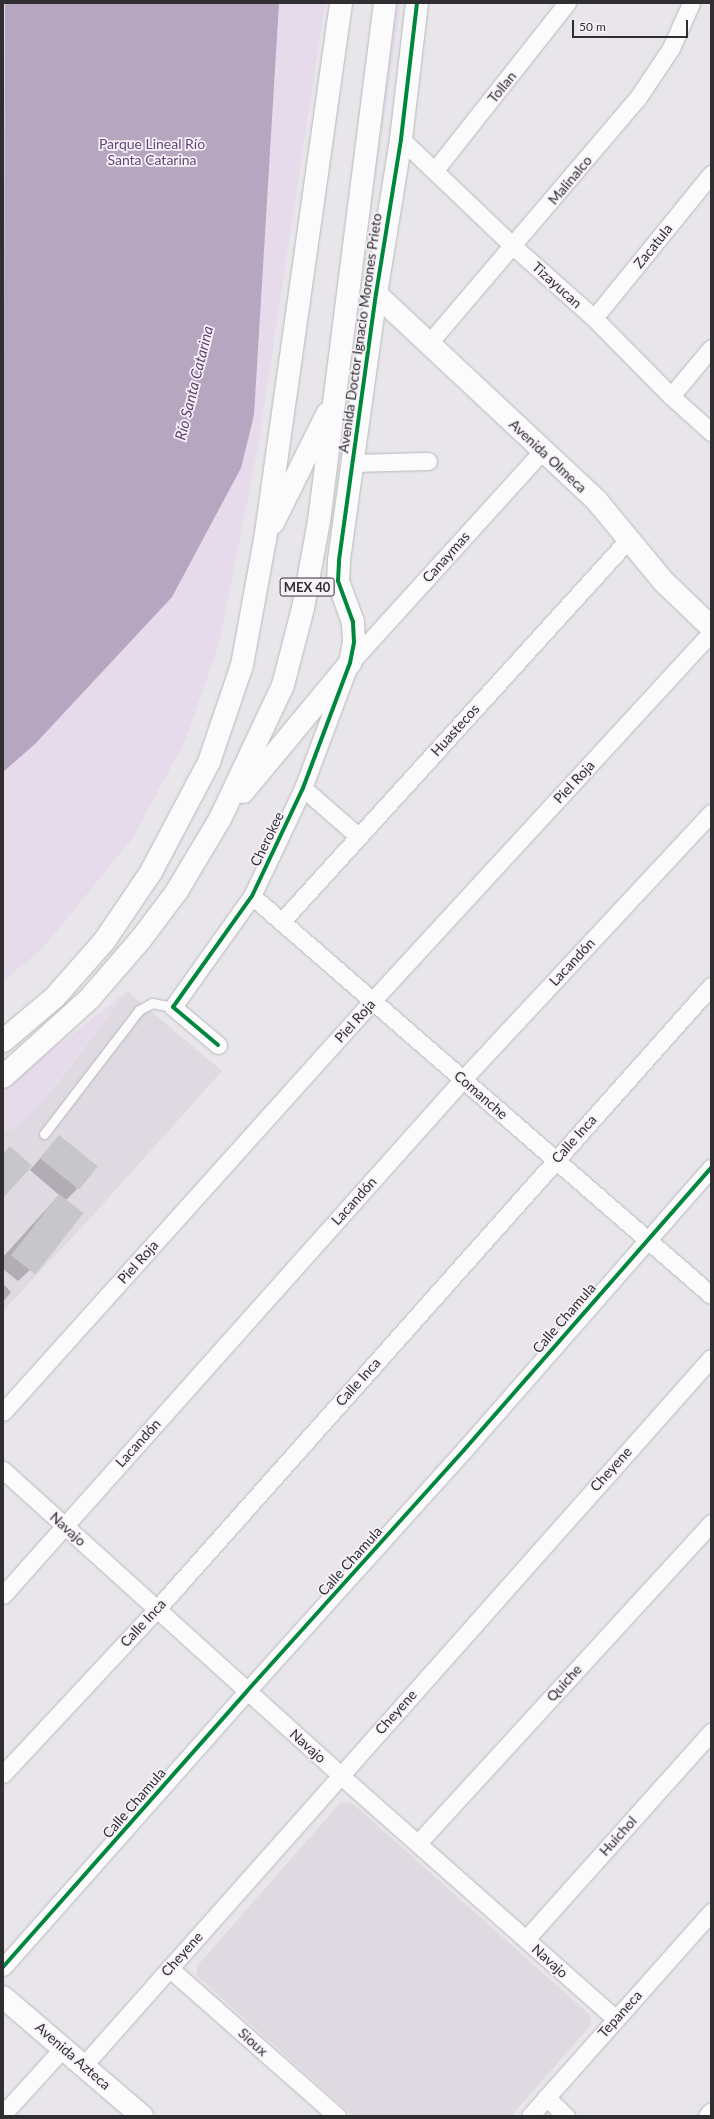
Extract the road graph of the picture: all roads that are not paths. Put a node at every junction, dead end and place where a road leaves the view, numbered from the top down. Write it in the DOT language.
graph roads {
  1 [pos="341,3"];
  2 [pos="385,3"];
  3 [pos="417,3"];
  4 [pos="567,3"];
  5 [pos="691,3"];
  6 [pos="401,139"];
  7 [pos="435,170"];
  8 [pos="711,174"];
  9 [pos="513,246"];
  10 [pos="376,294"];
  11 [pos="594,318"];
  12 [pos="429,343"];
  13 [pos="711,348"];
  14 [pos="670,396"];
  15 [pos="335,399"];
  16 [pos="711,432"];
  17 [pos="542,451"];
  18 [pos="428,461"];
  19 [pos="352,462"];
  20 [pos="265,540"];
  21 [pos="628,540"];
  22 [pos="711,627"];
  23 [pos="711,633"];
  24 [pos="350,663"];
  25 [pos="304,788"];
  26 [pos="711,813"];
  27 [pos="220,819"];
  28 [pos="358,836"];
  29 [pos="252,896"];
  30 [pos="282,922"];
  31 [pos="711,986"];
  32 [pos="374,999"];
  33 [pos="173,1007"];
  34 [pos="3,1041"];
  35 [pos="218,1045"];
  36 [pos="3,1077"];
  37 [pos="463,1079"];
  38 [pos="44,1134"];
  39 [pos="556,1159"];
  40 [pos="711,1168"];
  41 [pos="646,1239"];
  42 [pos="711,1295"];
  43 [pos="711,1358"];
  44 [pos="3,1412"];
  45 [pos="3,1470"];
  46 [pos="711,1523"];
  47 [pos="65,1526"];
  48 [pos="3,1595"];
  49 [pos="156,1610"];
  50 [pos="247,1691"];
  51 [pos="711,1732"];
  52 [pos="3,1774"];
  53 [pos="340,1776"];
  54 [pos="418,1844"];
  55 [pos="711,1912"];
  56 [pos="526,1939"];
  57 [pos="3,1967"];
  58 [pos="170,1968"];
  59 [pos="3,1997"];
  60 [pos="616,2019"];
  61 [pos="64,2047"];
  62 [pos="82,2066"];
  63 [pos="546,2097"];
  64 [pos="711,2111"];
  65 [pos="3,2114"];
  66 [pos="142,2116"];
  67 [pos="337,2116"];
  68 [pos="530,2116"];
  69 [pos="566,2116"];
  70 [pos="707,2116"];
  1 -- 20 [label="main road, MEX 40"];
  2 -- 15 [label="main road, Avenida Doctor Ignacio Morones Prieto / MEX 40"];
  3 -- 6 [label="main road, Avenida Doctor Ignacio Morones Prieto"];
  4 -- 7 [label="street, Tollan"];
  5 -- 9 [label="street, Malinalco"];
  6 -- 7 [label="street, Tizayucan"];
  6 -- 10 [label="main road, Avenida Doctor Ignacio Morones Prieto"];
  7 -- 9 [label="street, Tizayucan"];
  8 -- 11 [label="street, Zacatula"];
  9 -- 11 [label="street, Tizayucan"];
  9 -- 12 [label="street, Malinalco"];
  10 -- 12 [label="main road, Avenida Olmeca"];
  10 -- 19 [label="main road, Avenida Doctor Ignacio Morones Prieto"];
  11 -- 14 [label="street, Tizayucan"];
  12 -- 17 [label="main road, Avenida Olmeca"];
  13 -- 14 [label="street"];
  14 -- 16 [label="street, Tizayucan"];
  15 -- 20 [label="main road"];
  15 -- 27 [label="main road, Avenida Doctor Ignacio Morones Prieto / MEX 40"];
  17 -- 21 [label="main road, Avenida Olmeca"];
  17 -- 24 [label="street, Canaymas"];
  18 -- 19 [label="street"];
  19 -- 24 [label="main road, Avenida Doctor Ignacio Morones Prieto"];
  20 -- 34 [label="main road, MEX 40"];
  21 -- 22 [label="main road, Avenida Olmeca"];
  21 -- 28 [label="street, Huastecos"];
  23 -- 32 [label="street, Piel Roja"];
  24 -- 25 [label="street, Cherokee"];
  24 -- 27 [label="main road"];
  25 -- 28 [label="street"];
  25 -- 29 [label="street, Cherokee"];
  26 -- 37 [label="street, Lacandón"];
  27 -- 36 [label="main road, Avenida Doctor Ignacio Morones Prieto / MEX 40"];
  28 -- 30 [label="street, Huastecos"];
  29 -- 30 [label="street, Comanche"];
  29 -- 33 [label="street, Cherokee"];
  30 -- 32 [label="street, Comanche"];
  31 -- 39 [label="street, Calle Inca"];
  32 -- 37 [label="street, Comanche"];
  32 -- 44 [label="street, Piel Roja"];
  33 -- 35 [label="street"];
  33 -- 38 [label="lane"];
  37 -- 39 [label="street, Comanche"];
  37 -- 47 [label="street, Lacandón"];
  39 -- 41 [label="street, Comanche"];
  39 -- 49 [label="street, Calle Inca"];
  40 -- 41 [label="street, Calle Chamula"];
  41 -- 42 [label="street, Comanche"];
  41 -- 50 [label="street, Calle Chamula"];
  43 -- 53 [label="street, Cheyene"];
  45 -- 47 [label="street, Navajo"];
  46 -- 54 [label="street, Quiche"];
  47 -- 48 [label="street, Lacandón"];
  47 -- 49 [label="street, Navajo"];
  49 -- 50 [label="street, Navajo"];
  49 -- 52 [label="street, Calle Inca"];
  50 -- 53 [label="street, Navajo"];
  50 -- 57 [label="street, Calle Chamula"];
  51 -- 56 [label="street, Huichol"];
  53 -- 54 [label="street, Navajo"];
  53 -- 58 [label="street, Cheyene"];
  54 -- 56 [label="street, Navajo"];
  55 -- 60 [label="street, Tepaneca"];
  56 -- 60 [label="street, Navajo"];
  58 -- 62 [label="street, Cheyene"];
  58 -- 67 [label="street, Sioux"];
  59 -- 61 [label="main road, Avenida Azteca"];
  60 -- 63 [label="street, Tepaneca"];
  61 -- 62 [label="main road, Avenida Azteca"];
  61 -- 65 [label="street"];
  62 -- 66 [label="main road, Avenida Azteca"];
  63 -- 68 [label="street, Tepaneca"];
  63 -- 69 [label="street"];
  64 -- 70 [label="street"];
}
